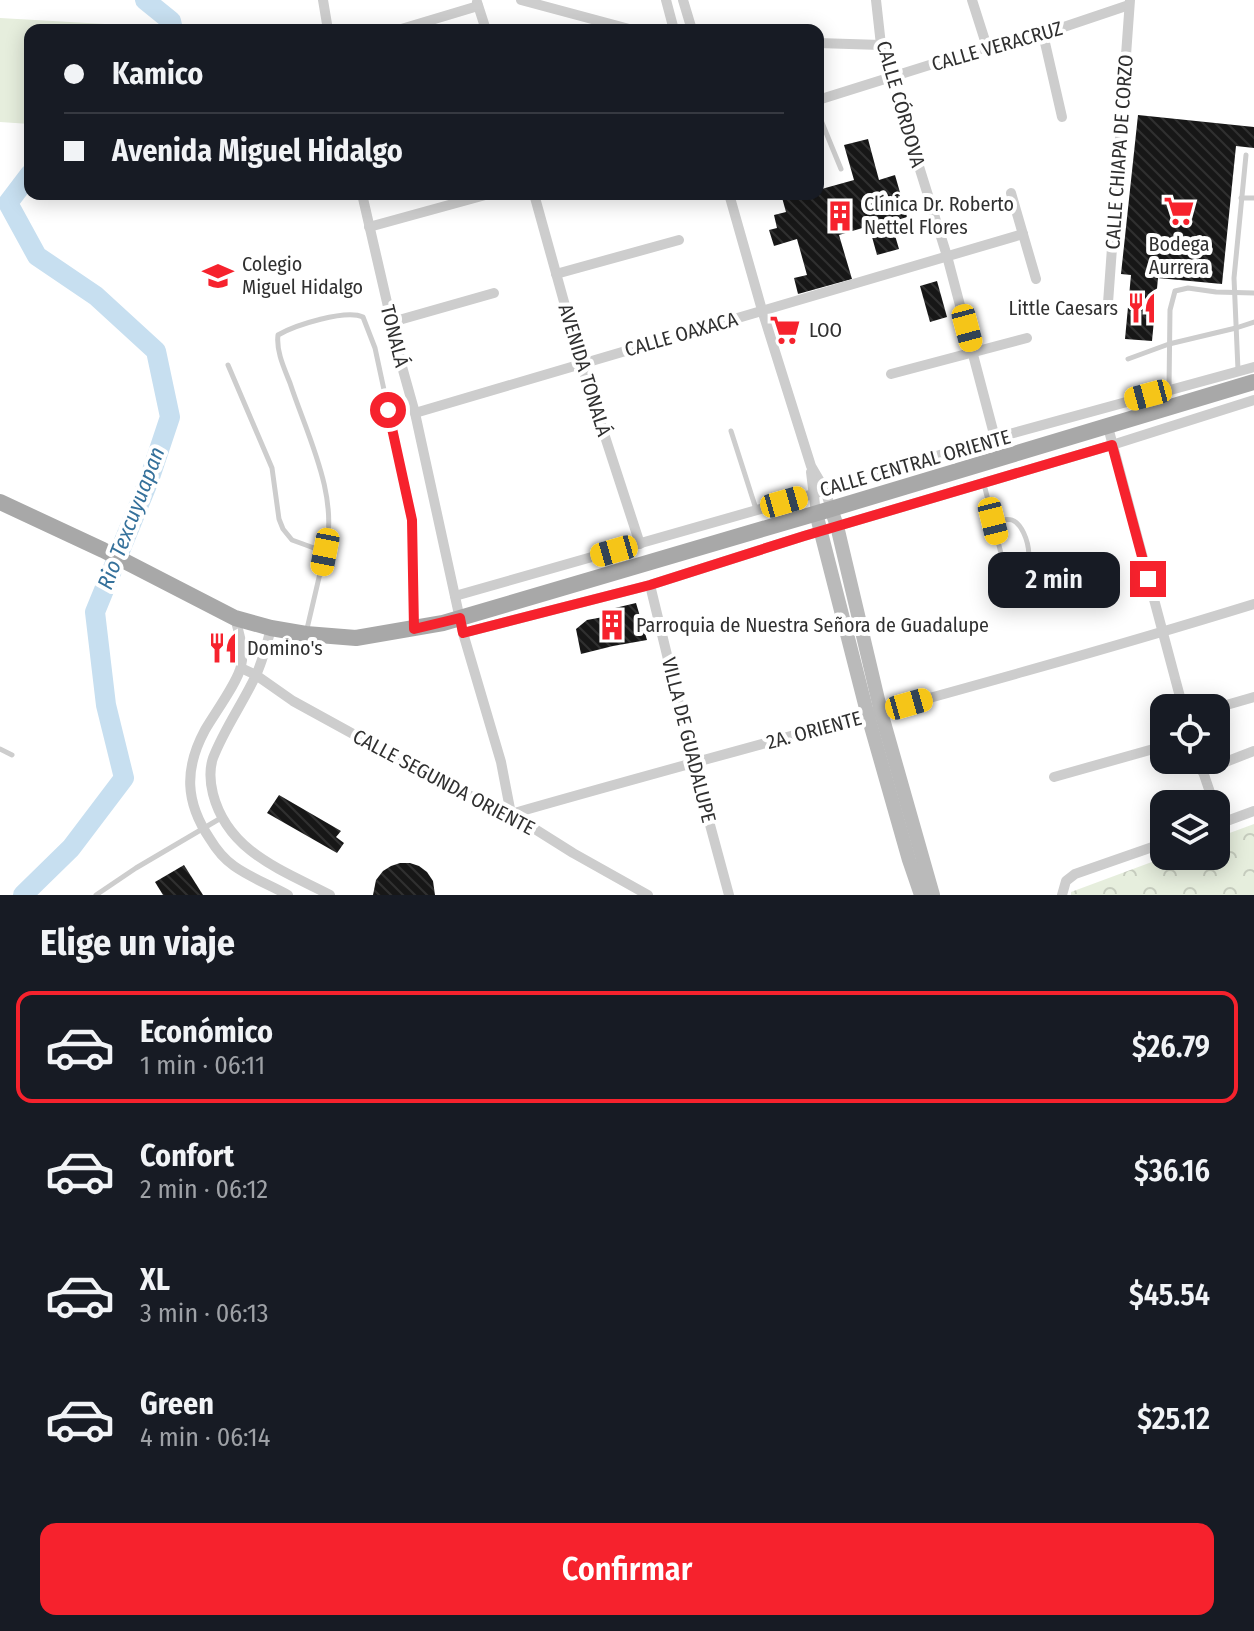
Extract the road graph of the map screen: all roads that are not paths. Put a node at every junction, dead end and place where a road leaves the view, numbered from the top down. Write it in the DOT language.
graph roads {
  1 [pos="323,0"];
  2 [pos="521,0"];
  3 [pos="666,0"];
  4 [pos="683,0"];
  5 [pos="876,0"];
  6 [pos="972,0"];
  7 [pos="1129,2"];
  8 [pos="477,3"];
  9 [pos="327,24"];
  10 [pos="416,24"];
  11 [pos="484,24"];
  12 [pos="611,24"];
  13 [pos="672,24"];
  14 [pos="690,24"];
  15 [pos="1043,34"];
  16 [pos="824,43"];
  17 [pos="881,45"];
  18 [pos="987,47"];
  19 [pos="891,78"];
  20 [pos="824,98"];
  21 [pos="1062,117"];
  22 [pos="824,128"];
  23 [pos="1246,155"];
  24 [pos="841,169"];
  25 [pos="1011,193"];
  26 [pos="1241,198"];
  27 [pos="1254,198"];
  28 [pos="363,200"];
  29 [pos="467,200"];
  30 [pos="536,200"];
  31 [pos="731,200"];
  32 [pos="369,227"];
  33 [pos="1023,234"];
  34 [pos="679,240"];
  35 [pos="947,256"];
  36 [pos="556,274"];
  37 [pos="1036,279"];
  38 [pos="494,293"];
  39 [pos="1235,293"];
  40 [pos="1254,293"];
  41 [pos="1108,303"];
  42 [pos="762,310"];
  43 [pos="392,322"];
  44 [pos="1254,322"];
  45 [pos="1236,328"];
  46 [pos="1027,338"];
  47 [pos="1169,344"];
  48 [pos="974,352"];
  49 [pos="1128,359"];
  50 [pos="581,363"];
  51 [pos="228,365"];
  52 [pos="1254,367"];
  53 [pos="1238,371"];
  54 [pos="891,374"];
  55 [pos="1254,382"];
  56 [pos="1169,389"];
  57 [pos="1254,400"];
  58 [pos="415,413"];
  59 [pos="1108,427"];
  60 [pos="731,431"];
  61 [pos="995,438"];
  62 [pos="1112,445"];
  63 [pos="811,466"];
  64 [pos="983,483"];
  65 [pos="825,490"];
  66 [pos="813,494"];
  67 [pos="0,502"];
  68 [pos="756,510"];
  69 [pos="824,511"];
  70 [pos="993,521"];
  71 [pos="837,526"];
  72 [pos="820,531"];
  73 [pos="640,544"];
  74 [pos="325,552"];
  75 [pos="650,585"];
  76 [pos="455,596"];
  77 [pos="1254,604"];
  78 [pos="235,618"];
  79 [pos="462,625"];
  80 [pos="271,628"];
  81 [pos="414,629"];
  82 [pos="1162,632"];
  83 [pos="306,634"];
  84 [pos="241,668"];
  85 [pos="256,675"];
  86 [pos="1179,694"];
  87 [pos="1254,697"];
  88 [pos="1230,704"];
  89 [pos="874,714"];
  90 [pos="0,749"];
  91 [pos="1150,750"];
  92 [pos="1254,751"];
  93 [pos="12,755"];
  94 [pos="1230,758"];
  95 [pos="693,762"];
  96 [pos="1054,777"];
  97 [pos="1254,811"];
  98 [pos="511,814"];
  99 [pos="221,818"];
  100 [pos="1230,820"];
  101 [pos="203,829"];
  102 [pos="1150,848"];
  103 [pos="283,871"];
  104 [pos="274,888"];
  105 [pos="96,895"];
  106 [pos="288,895"];
  107 [pos="330,895"];
  108 [pos="648,895"];
  109 [pos="729,895"];
  110 [pos="921,895"];
  111 [pos="933,895"];
  112 [pos="1062,895"];
  1 -- 9 [label="street"];
  2 -- 12 [label="street"];
  3 -- 13 [label="street"];
  4 -- 14 [label="street"];
  5 -- 17 [label="street, CALLE CÓRDOVA"];
  6 -- 18 [label="street"];
  7 -- 15 [label="street, CALLE VERACRUZ"];
  7 -- 41 [label="street, CALLE CHIAPA DE CORZO"];
  8 -- 10 [label="street"];
  8 -- 11 [label="street"];
  15 -- 18 [label="street, CALLE VERACRUZ"];
  15 -- 21 [label="street"];
  16 -- 17 [label="street"];
  17 -- 19 [label="street, CALLE CÓRDOVA"];
  18 -- 19 [label="street, CALLE VERACRUZ"];
  19 -- 20 [label="street, CALLE VERACRUZ"];
  19 -- 35 [label="street, CALLE CÓRDOVA"];
  22 -- 24 [label="lane"];
  23 -- 26 [label="lane"];
  25 -- 33 [label="street"];
  26 -- 27 [label="lane"];
  26 -- 39 [label="lane"];
  28 -- 32 [label="street, TONALÁ"];
  29 -- 32 [label="street"];
  30 -- 36 [label="street, AVENIDA TONALÁ"];
  31 -- 42 [label="street"];
  32 -- 43 [label="street, TONALÁ"];
  33 -- 35 [label="street, CALLE OAXACA"];
  33 -- 37 [label="street"];
  34 -- 36 [label="street"];
  35 -- 42 [label="street, CALLE OAXACA"];
  35 -- 48 [label="street, CALLE CÓRDOVA"];
  36 -- 50 [label="street, AVENIDA TONALÁ"];
  38 -- 43 [label="street"];
  39 -- 40 [label="lane"];
  39 -- 45 [label="lane"];
  39 -- 47 [label="lane"];
  42 -- 50 [label="street, CALLE OAXACA"];
  42 -- 63 [label="street"];
  43 -- 58 [label="street, TONALÁ"];
  44 -- 45 [label="lane"];
  45 -- 47 [label="lane"];
  45 -- 53 [label="lane"];
  46 -- 48 [label="street"];
  47 -- 49 [label="lane"];
  47 -- 56 [label="lane"];
  48 -- 54 [label="street"];
  48 -- 61 [label="street, CALLE CÓRDOVA"];
  50 -- 58 [label="street, CALLE OAXACA"];
  50 -- 73 [label="street, AVENIDA TONALÁ"];
  51 -- 74 [label="lane"];
  52 -- 53 [label="street"];
  53 -- 56 [label="street"];
  55 -- 59 [label="main road, CALLE CENTRAL ORIENTE"];
  56 -- 61 [label="street"];
  57 -- 62 [label="street"];
  58 -- 76 [label="street, TONALÁ"];
  59 -- 62 [label="street"];
  59 -- 69 [label="main road, CALLE CENTRAL ORIENTE"];
  60 -- 68 [label="lane"];
  61 -- 65 [label="street"];
  62 -- 64 [label="street"];
  62 -- 82 [label="street"];
  63 -- 65 [label="street"];
  63 -- 66 [label="street"];
  64 -- 70 [label="lane"];
  64 -- 71 [label="street"];
  65 -- 66 [label="street"];
  65 -- 69 [label="street"];
  66 -- 68 [label="street"];
  66 -- 69 [label="street"];
  67 -- 78 [label="main road, CALLE CENTRAL ORIENTE"];
  68 -- 73 [label="street"];
  69 -- 71 [label="main road"];
  69 -- 72 [label="main road"];
  69 -- 79 [label="main road, CALLE CENTRAL ORIENTE"];
  70 -- 70 [label="lane"];
  71 -- 72 [label="street"];
  71 -- 89 [label="main road"];
  72 -- 75 [label="street"];
  72 -- 89 [label="main road"];
  73 -- 76 [label="street"];
  74 -- 81 [label="lane"];
  74 -- 83 [label="lane"];
  75 -- 79 [label="street"];
  75 -- 95 [label="street, VILLA DE GUADALUPE"];
  76 -- 79 [label="street, TONALÁ"];
  77 -- 82 [label="street, 2A. ORIENTE"];
  78 -- 80 [label="main road, CALLE CENTRAL ORIENTE"];
  78 -- 84 [label="street"];
  79 -- 81 [label="main road, CALLE CENTRAL ORIENTE"];
  79 -- 98 [label="street, TONALÁ"];
  80 -- 83 [label="main road, CALLE CENTRAL ORIENTE"];
  80 -- 85 [label="street"];
  81 -- 83 [label="main road, CALLE CENTRAL ORIENTE"];
  82 -- 86 [label="street"];
  82 -- 89 [label="street, 2A. ORIENTE"];
  84 -- 85 [label="street, CALLE SEGUNDA ORIENTE"];
  84 -- 101 [label="street"];
  85 -- 98 [label="street, CALLE SEGUNDA ORIENTE"];
  85 -- 99 [label="street"];
  87 -- 88 [label="street"];
  89 -- 95 [label="street, 2A. ORIENTE"];
  89 -- 110 [label="main road"];
  89 -- 111 [label="main road"];
  90 -- 93 [label="lane"];
  91 -- 96 [label="street"];
  92 -- 94 [label="street"];
  95 -- 98 [label="street, 2A. ORIENTE"];
  95 -- 109 [label="street, VILLA DE GUADALUPE"];
  97 -- 100 [label="street"];
  98 -- 108 [label="street, CALLE SEGUNDA ORIENTE"];
  99 -- 101 [label="lane"];
  99 -- 103 [label="street"];
  101 -- 104 [label="street"];
  101 -- 105 [label="lane"];
  102 -- 112 [label="street"];
  103 -- 104 [label="street"];
  103 -- 107 [label="street"];
  104 -- 106 [label="street"];
}
